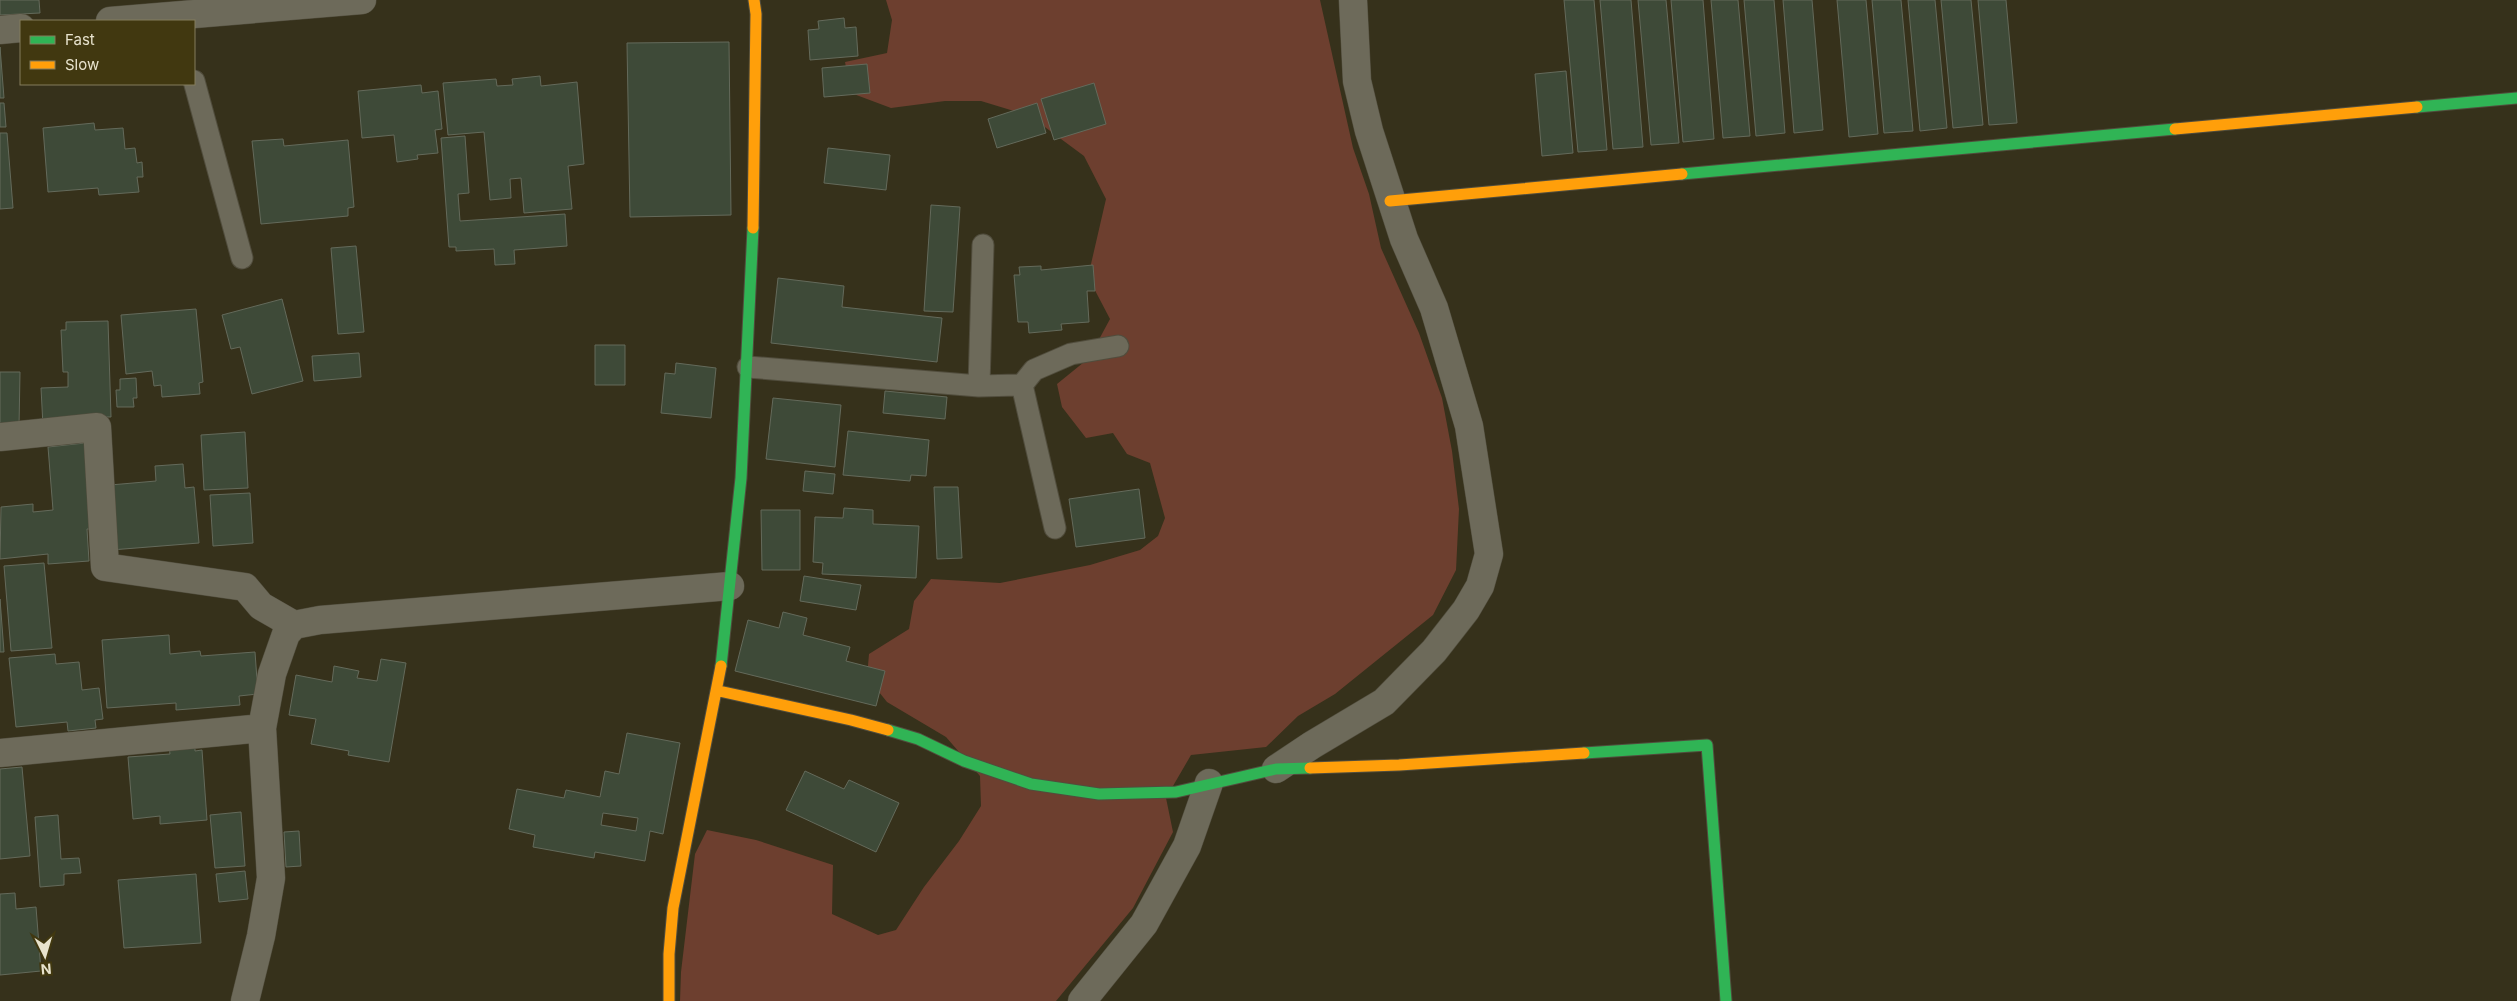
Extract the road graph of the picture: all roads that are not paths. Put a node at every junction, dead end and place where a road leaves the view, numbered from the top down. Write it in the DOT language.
graph roads {
  1 [pos="362,0"];
  2 [pos="754,0"];
  3 [pos="1353,0"];
  4 [pos="168,14"];
  5 [pos="118,20"];
  6 [pos="20,28"];
  7 [pos="0,30"];
  8 [pos="195,84"];
  9 [pos="2517,98"];
  10 [pos="1390,201"];
  11 [pos="983,245"];
  12 [pos="242,258"];
  13 [pos="1118,346"];
  14 [pos="748,367"];
  15 [pos="1022,385"];
  16 [pos="979,386"];
  17 [pos="0,437"];
  18 [pos="1055,528"];
  19 [pos="730,586"];
  20 [pos="294,625"];
  21 [pos="719,691"];
  22 [pos="262,728"];
  23 [pos="0,753"];
  24 [pos="1276,769"];
  25 [pos="1209,783"];
  26 [pos="245,1001"];
  27 [pos="670,1001"];
  28 [pos="1082,1001"];
  29 [pos="1726,1001"];
  1 -- 4 [label="street"];
  2 -- 14 [label="street"];
  3 -- 10 [label="street"];
  4 -- 5 [label="street"];
  6 -- 7 [label="street"];
  8 -- 12 [label="lane"];
  9 -- 10 [label="street"];
  10 -- 24 [label="street"];
  11 -- 16 [label="lane"];
  13 -- 15 [label="lane"];
  14 -- 16 [label="lane"];
  14 -- 19 [label="street"];
  15 -- 16 [label="lane"];
  15 -- 18 [label="lane"];
  17 -- 20 [label="street"];
  19 -- 20 [label="street"];
  19 -- 21 [label="street"];
  20 -- 22 [label="street"];
  21 -- 25 [label="street"];
  21 -- 27 [label="street"];
  22 -- 23 [label="street"];
  22 -- 26 [label="street"];
  24 -- 25 [label="street"];
  24 -- 29 [label="street"];
  25 -- 28 [label="street"];
}
